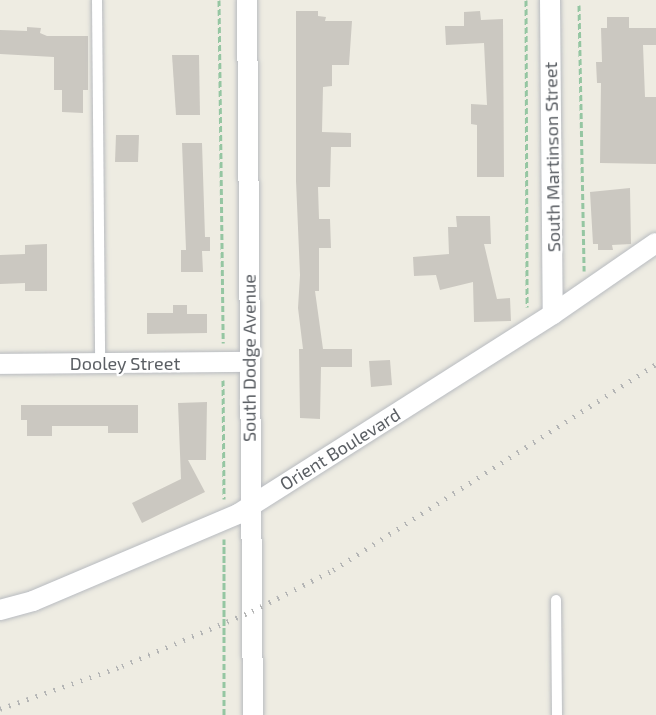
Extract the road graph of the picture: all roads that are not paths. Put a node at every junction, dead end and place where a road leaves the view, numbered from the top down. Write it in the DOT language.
graph roads {
  1 [pos="97,0"];
  2 [pos="247,0"];
  3 [pos="550,0"];
  4 [pos="656,243"];
  5 [pos="553,314"];
  6 [pos="249,362"];
  7 [pos="100,363"];
  8 [pos="0,364"];
  9 [pos="250,506"];
  10 [pos="556,600"];
  11 [pos="0,609"];
  12 [pos="253,715"];
  13 [pos="557,715"];
  1 -- 7 [label="lane"];
  2 -- 6 [label="street, South Dodge Avenue"];
  3 -- 5 [label="street, South Martinson Street"];
  4 -- 5 [label="street, Orient Boulevard"];
  5 -- 9 [label="street, Orient Boulevard"];
  6 -- 7 [label="street, Dooley Street"];
  6 -- 9 [label="street, South Dodge Avenue"];
  7 -- 8 [label="street, Dooley Street"];
  9 -- 11 [label="street, Orient Boulevard"];
  9 -- 12 [label="street, South Dodge Avenue"];
  10 -- 13 [label="lane"];
}
